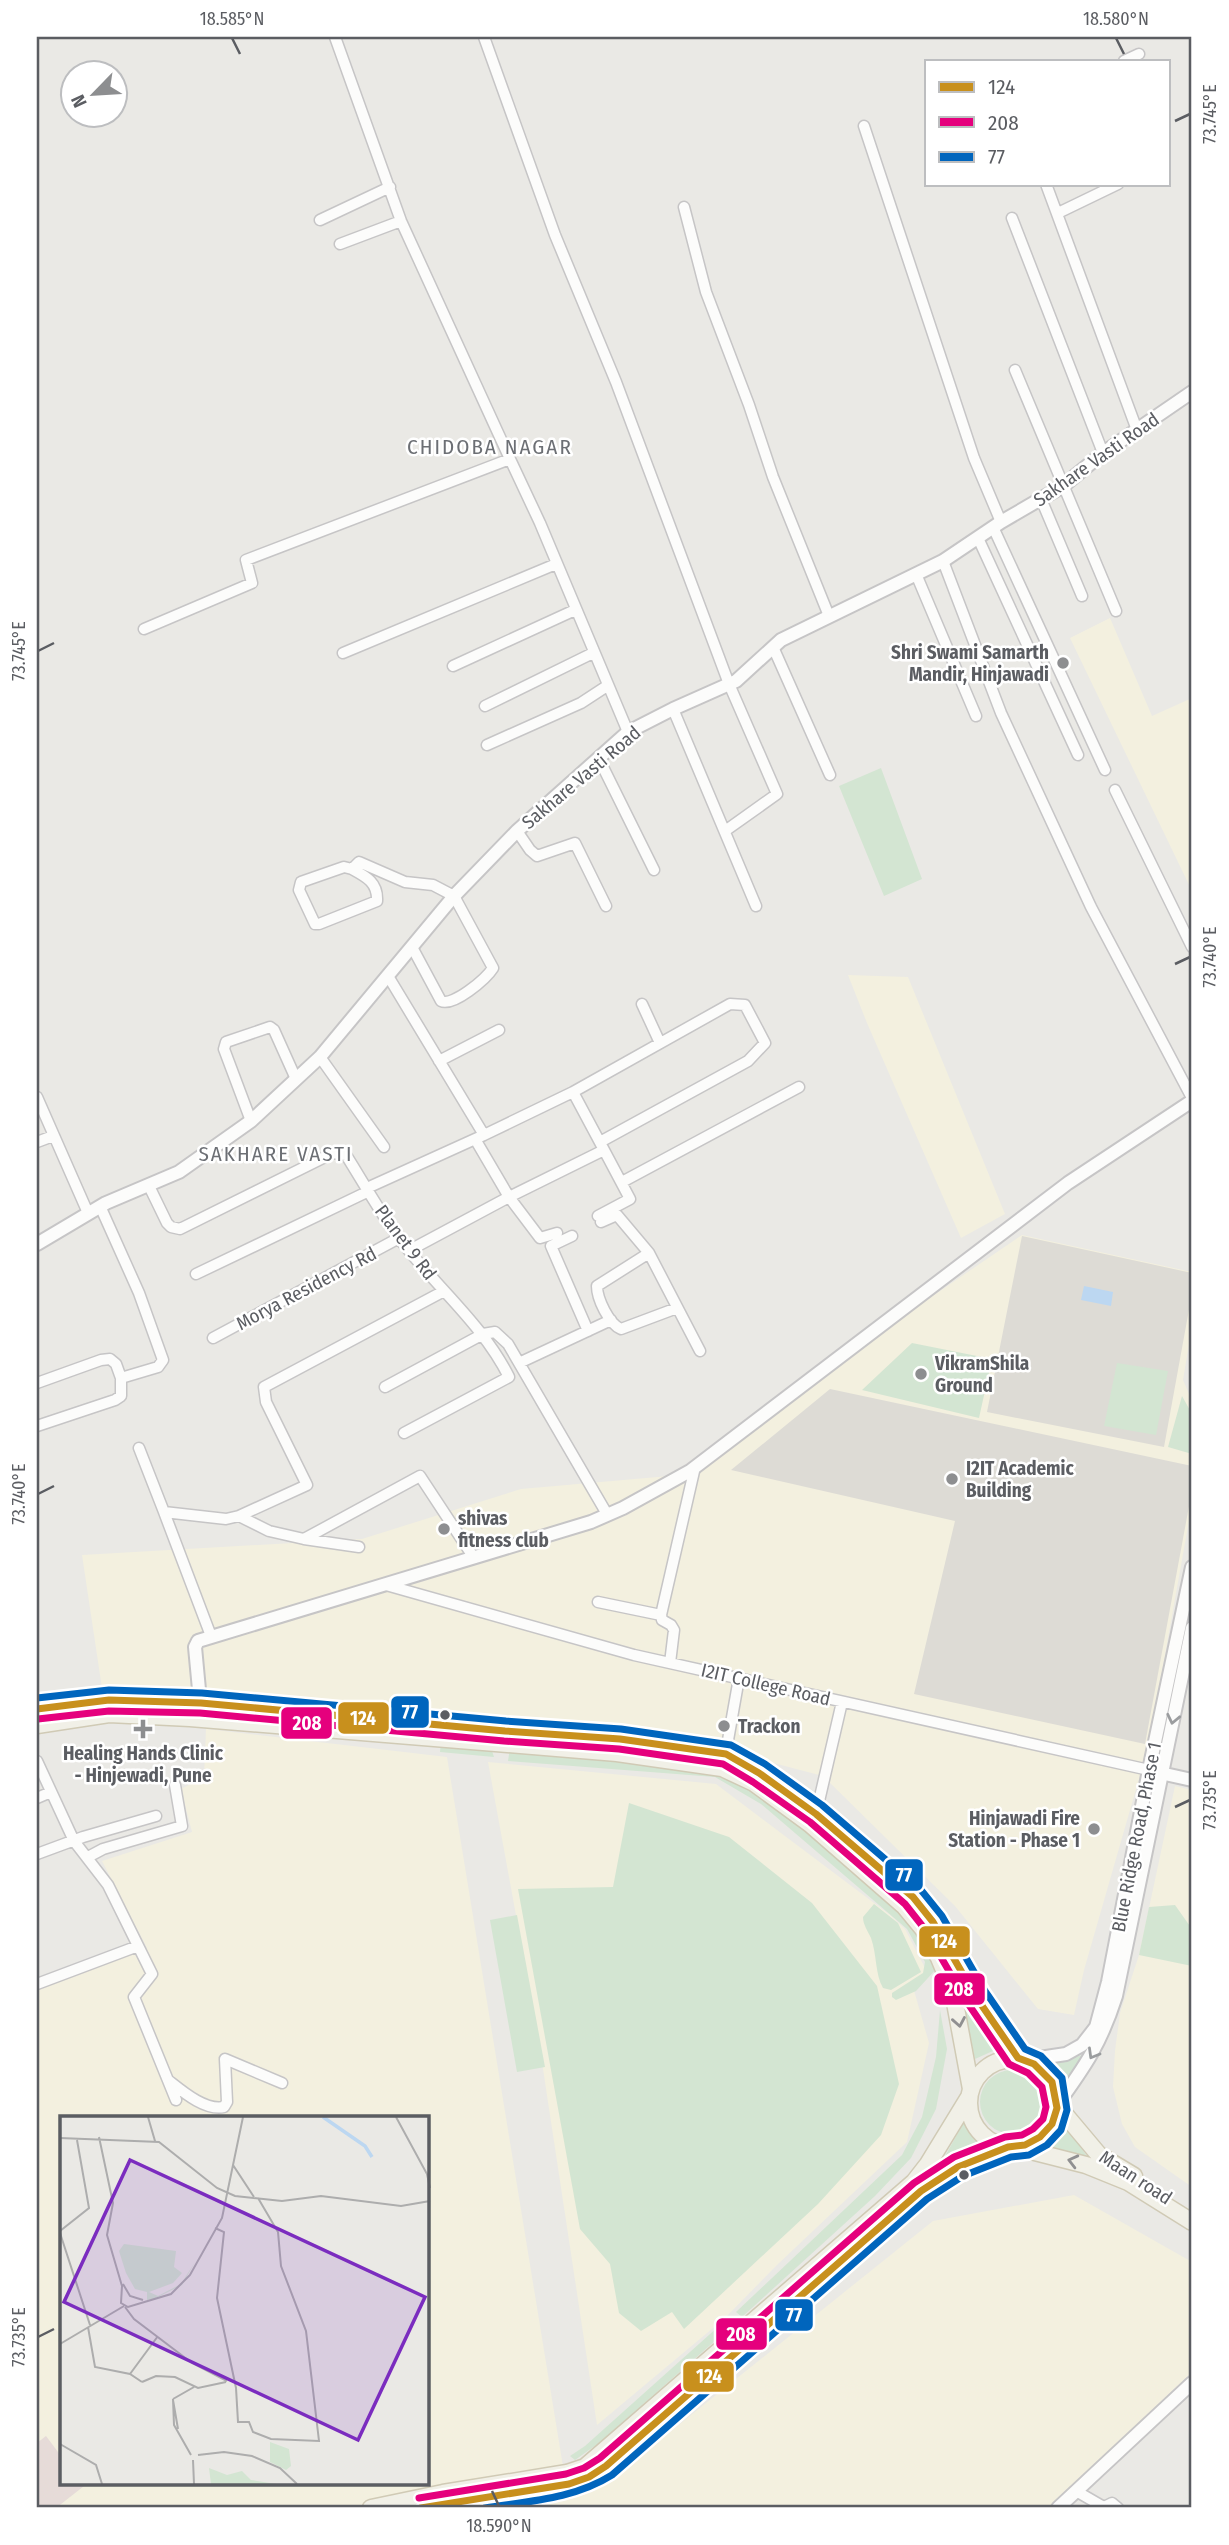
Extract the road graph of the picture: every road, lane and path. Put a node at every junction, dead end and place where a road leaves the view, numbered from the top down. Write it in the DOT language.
graph roads {
  1 [pos="335,37"];
  2 [pos="484,37"];
  3 [pos="1139,54"];
  4 [pos="1126,60"];
  5 [pos="864,126"];
  6 [pos="1047,186"];
  7 [pos="1114,186"];
  8 [pos="390,187"];
  9 [pos="684,206"];
  10 [pos="1058,214"];
  11 [pos="1012,218"];
  12 [pos="320,220"];
  13 [pos="401,221"];
  14 [pos="340,244"];
  15 [pos="1015,370"];
  16 [pos="1192,392"];
  17 [pos="1137,430"];
  18 [pos="1103,453"];
  19 [pos="510,459"];
  20 [pos="1063,486"];
  21 [pos="1041,499"];
  22 [pos="997,524"];
  23 [pos="978,538"];
  24 [pos="943,561"];
  25 [pos="556,564"];
  26 [pos="916,574"];
  27 [pos="1082,596"];
  28 [pos="575,610"];
  29 [pos="1116,611"];
  30 [pos="829,616"];
  31 [pos="144,629"];
  32 [pos="773,647"];
  33 [pos="342,653"];
  34 [pos="593,653"];
  35 [pos="453,666"];
  36 [pos="729,684"];
  37 [pos="607,686"];
  38 [pos="485,706"];
  39 [pos="673,709"];
  40 [pos="976,716"];
  41 [pos="628,732"];
  42 [pos="487,745"];
  43 [pos="1078,755"];
  44 [pos="599,759"];
  45 [pos="1105,770"];
  46 [pos="830,775"];
  47 [pos="1115,790"];
  48 [pos="517,831"];
  49 [pos="725,831"];
  50 [pos="352,869"];
  51 [pos="654,870"];
  52 [pos="454,896"];
  53 [pos="606,906"];
  54 [pos="756,906"];
  55 [pos="412,947"];
  56 [pos="1192,947"];
  57 [pos="387,976"];
  58 [pos="642,1004"];
  59 [pos="499,1030"];
  60 [pos="660,1042"];
  61 [pos="320,1057"];
  62 [pos="439,1061"];
  63 [pos="296,1080"];
  64 [pos="799,1087"];
  65 [pos="573,1092"];
  66 [pos="37,1097"];
  67 [pos="1192,1099"];
  68 [pos="251,1121"];
  69 [pos="53,1136"];
  70 [pos="479,1137"];
  71 [pos="37,1142"];
  72 [pos="602,1146"];
  73 [pos="383,1147"];
  74 [pos="622,1182"];
  75 [pos="149,1186"];
  76 [pos="368,1190"];
  77 [pos="509,1197"];
  78 [pos="100,1206"];
  79 [pos="88,1213"];
  80 [pos="557,1233"];
  81 [pos="572,1236"];
  82 [pos="399,1238"];
  83 [pos="37,1244"];
  84 [pos="410,1251"];
  85 [pos="649,1253"];
  86 [pos="196,1274"];
  87 [pos="444,1290"];
  88 [pos="677,1308"];
  89 [pos="611,1320"];
  90 [pos="588,1331"];
  91 [pos="483,1334"];
  92 [pos="213,1338"];
  93 [pos="700,1351"];
  94 [pos="513,1352"];
  95 [pos="499,1356"];
  96 [pos="519,1363"];
  97 [pos="121,1378"];
  98 [pos="37,1384"];
  99 [pos="385,1387"];
  100 [pos="37,1426"];
  101 [pos="404,1433"];
  102 [pos="139,1448"];
  103 [pos="695,1467"];
  104 [pos="164,1512"];
  105 [pos="607,1514"];
  106 [pos="239,1516"];
  107 [pos="304,1539"];
  108 [pos="359,1547"];
  109 [pos="474,1558"];
  110 [pos="1192,1567"];
  111 [pos="386,1585"];
  112 [pos="598,1602"];
  113 [pos="661,1615"];
  114 [pos="1192,1628"];
  115 [pos="211,1636"];
  116 [pos="670,1663"];
  117 [pos="739,1678"];
  118 [pos="842,1702"];
  119 [pos="37,1709"];
  120 [pos="201,1711"];
  121 [pos="37,1725"];
  122 [pos="37,1761"];
  123 [pos="724,1761"];
  124 [pos="1155,1772"];
  125 [pos="1192,1780"];
  126 [pos="175,1785"];
  127 [pos="51,1792"];
  128 [pos="37,1798"];
  129 [pos="156,1816"];
  130 [pos="814,1819"];
  131 [pos="74,1841"];
  132 [pos="37,1854"];
  133 [pos="88,1857"];
  134 [pos="138,1946"];
  135 [pos="37,1984"];
  136 [pos="1022,2059"];
  137 [pos="167,2080"];
  138 [pos="282,2083"];
  139 [pos="970,2093"];
  140 [pos="176,2100"];
  141 [pos="1057,2105"];
  142 [pos="1012,2147"];
  143 [pos="1192,2212"];
  144 [pos="1192,2222"];
  145 [pos="1192,2384"];
  146 [pos="1076,2491"];
  147 [pos="444,2498"];
  148 [pos="1102,2507"];
  149 [pos="371,2508"];
  150 [pos="421,2508"];
  151 [pos="1058,2508"];
  152 [pos="1118,2508"];
  1 -- 8 [label="street"];
  2 -- 36 [label="street"];
  3 -- 4 [label="street"];
  5 -- 22 [label="street"];
  6 -- 10 [label="street"];
  7 -- 10 [label="street"];
  8 -- 12 [label="street"];
  8 -- 13 [label="street"];
  9 -- 30 [label="street"];
  10 -- 17 [label="street"];
  11 -- 18 [label="street"];
  13 -- 14 [label="street"];
  13 -- 19 [label="street"];
  15 -- 20 [label="street"];
  16 -- 17 [label="street, Sakhare Vasti Road"];
  17 -- 18 [label="street, Sakhare Vasti Road"];
  18 -- 20 [label="street, Sakhare Vasti Road"];
  19 -- 25 [label="street"];
  19 -- 31 [label="street"];
  20 -- 21 [label="street, Sakhare Vasti Road"];
  20 -- 29 [label="street"];
  21 -- 22 [label="street, Sakhare Vasti Road"];
  21 -- 27 [label="street"];
  22 -- 23 [label="street, Sakhare Vasti Road"];
  22 -- 45 [label="street"];
  23 -- 24 [label="street, Sakhare Vasti Road"];
  23 -- 43 [label="street"];
  24 -- 26 [label="street, Sakhare Vasti Road"];
  24 -- 67 [label="street"];
  25 -- 28 [label="street"];
  25 -- 33 [label="street"];
  26 -- 30 [label="street, Sakhare Vasti Road"];
  26 -- 40 [label="street"];
  28 -- 34 [label="street"];
  28 -- 35 [label="street"];
  30 -- 32 [label="street, Sakhare Vasti Road"];
  32 -- 36 [label="street, Sakhare Vasti Road"];
  32 -- 46 [label="street"];
  34 -- 37 [label="street"];
  34 -- 38 [label="street"];
  36 -- 39 [label="street, Sakhare Vasti Road"];
  36 -- 49 [label="street"];
  37 -- 41 [label="street"];
  37 -- 42 [label="street"];
  39 -- 41 [label="street, Sakhare Vasti Road"];
  39 -- 49 [label="street"];
  41 -- 44 [label="street, Sakhare Vasti Road"];
  44 -- 48 [label="street, Sakhare Vasti Road"];
  44 -- 51 [label="street"];
  47 -- 56 [label="street"];
  48 -- 52 [label="street, Sakhare Vasti Road"];
  48 -- 53 [label="street"];
  49 -- 54 [label="street"];
  50 -- 50 [label="street"];
  50 -- 52 [label="street"];
  52 -- 55 [label="street, Sakhare Vasti Road"];
  52 -- 55 [label="street"];
  55 -- 57 [label="street, Sakhare Vasti Road"];
  57 -- 61 [label="street, Sakhare Vasti Road"];
  57 -- 62 [label="street"];
  58 -- 60 [label="street"];
  59 -- 62 [label="street"];
  60 -- 65 [label="street"];
  60 -- 72 [label="street"];
  61 -- 63 [label="street, Sakhare Vasti Road"];
  61 -- 73 [label="street"];
  62 -- 70 [label="street"];
  63 -- 68 [label="street, Sakhare Vasti Road"];
  63 -- 68 [label="street"];
  64 -- 74 [label="street"];
  65 -- 70 [label="street"];
  65 -- 72 [label="street"];
  66 -- 69 [label="street"];
  67 -- 103 [label="street"];
  68 -- 75 [label="street, Sakhare Vasti Road"];
  69 -- 71 [label="street"];
  69 -- 79 [label="street"];
  70 -- 76 [label="street"];
  70 -- 77 [label="street"];
  72 -- 74 [label="street"];
  72 -- 77 [label="street"];
  74 -- 85 [label="street"];
  75 -- 76 [label="street, Planet 9 Rd"];
  75 -- 78 [label="street, Sakhare Vasti Road"];
  76 -- 82 [label="street, Planet 9 Rd"];
  76 -- 86 [label="street"];
  77 -- 80 [label="street"];
  77 -- 84 [label="street"];
  78 -- 79 [label="street, Sakhare Vasti Road"];
  78 -- 97 [label="street"];
  79 -- 83 [label="street, Sakhare Vasti Road"];
  81 -- 90 [label="street"];
  82 -- 84 [label="street, Planet 9 Rd"];
  82 -- 92 [label="street, Morya Residency Rd"];
  84 -- 87 [label="street, Planet 9 Rd"];
  85 -- 88 [label="street"];
  85 -- 89 [label="street"];
  87 -- 91 [label="street, Planet 9 Rd"];
  87 -- 106 [label="street"];
  88 -- 89 [label="street"];
  88 -- 93 [label="street"];
  89 -- 90 [label="street"];
  90 -- 96 [label="street"];
  91 -- 94 [label="street, Planet 9 Rd"];
  91 -- 95 [label="street"];
  91 -- 99 [label="street"];
  94 -- 95 [label="street"];
  94 -- 96 [label="street, Planet 9 Rd"];
  95 -- 101 [label="street"];
  96 -- 105 [label="street, Planet 9 Rd"];
  97 -- 98 [label="street"];
  97 -- 100 [label="street"];
  102 -- 104 [label="street"];
  103 -- 105 [label="street"];
  103 -- 113 [label="street"];
  104 -- 106 [label="street"];
  104 -- 115 [label="street"];
  105 -- 109 [label="street"];
  106 -- 107 [label="street"];
  107 -- 108 [label="street"];
  107 -- 109 [label="street"];
  109 -- 111 [label="street"];
  110 -- 124 [label="street, Blue Ridge Road, Phase 1"];
  111 -- 115 [label="street"];
  111 -- 116 [label="street, I2IT College Road"];
  112 -- 113 [label="street"];
  113 -- 116 [label="street"];
  114 -- 124 [label="street, Blue Ridge Road, Phase 1, one-way"];
  115 -- 120 [label="street"];
  116 -- 117 [label="street, I2IT College Road"];
  117 -- 118 [label="street, I2IT College Road"];
  117 -- 123 [label="street"];
  118 -- 124 [label="street, I2IT College Road"];
  118 -- 130 [label="street"];
  119 -- 120 [label="main road"];
  120 -- 121 [label="main road"];
  120 -- 123 [label="main road"];
  122 -- 127 [label="street"];
  123 -- 130 [label="main road"];
  124 -- 125 [label="street"];
  124 -- 136 [label="street, Blue Ridge Road, Phase 1"];
  124 -- 141 [label="street, Blue Ridge Road, Phase 1, one-way"];
  126 -- 133 [label="street"];
  127 -- 128 [label="street"];
  127 -- 131 [label="street"];
  129 -- 131 [label="street"];
  130 -- 136 [label="main road"];
  130 -- 139 [label="main road, one-way"];
  131 -- 132 [label="street"];
  131 -- 133 [label="street"];
  133 -- 134 [label="street"];
  134 -- 135 [label="street"];
  134 -- 137 [label="street"];
  136 -- 139 [label="main road"];
  136 -- 141 [label="main road"];
  137 -- 138 [label="street"];
  137 -- 140 [label="street"];
  139 -- 142 [label="main road"];
  139 -- 147 [label="main road"];
  141 -- 142 [label="main road"];
  141 -- 143 [label="main road, Maan road"];
  144 -- 142 [label="main road, Maan road, one-way"];
  142 -- 147 [label="main road"];
  145 -- 146 [label="street"];
  146 -- 148 [label="street"];
  146 -- 151 [label="street"];
  147 -- 149 [label="main road"];
  147 -- 150 [label="main road"];
  148 -- 152 [label="street"];
}
